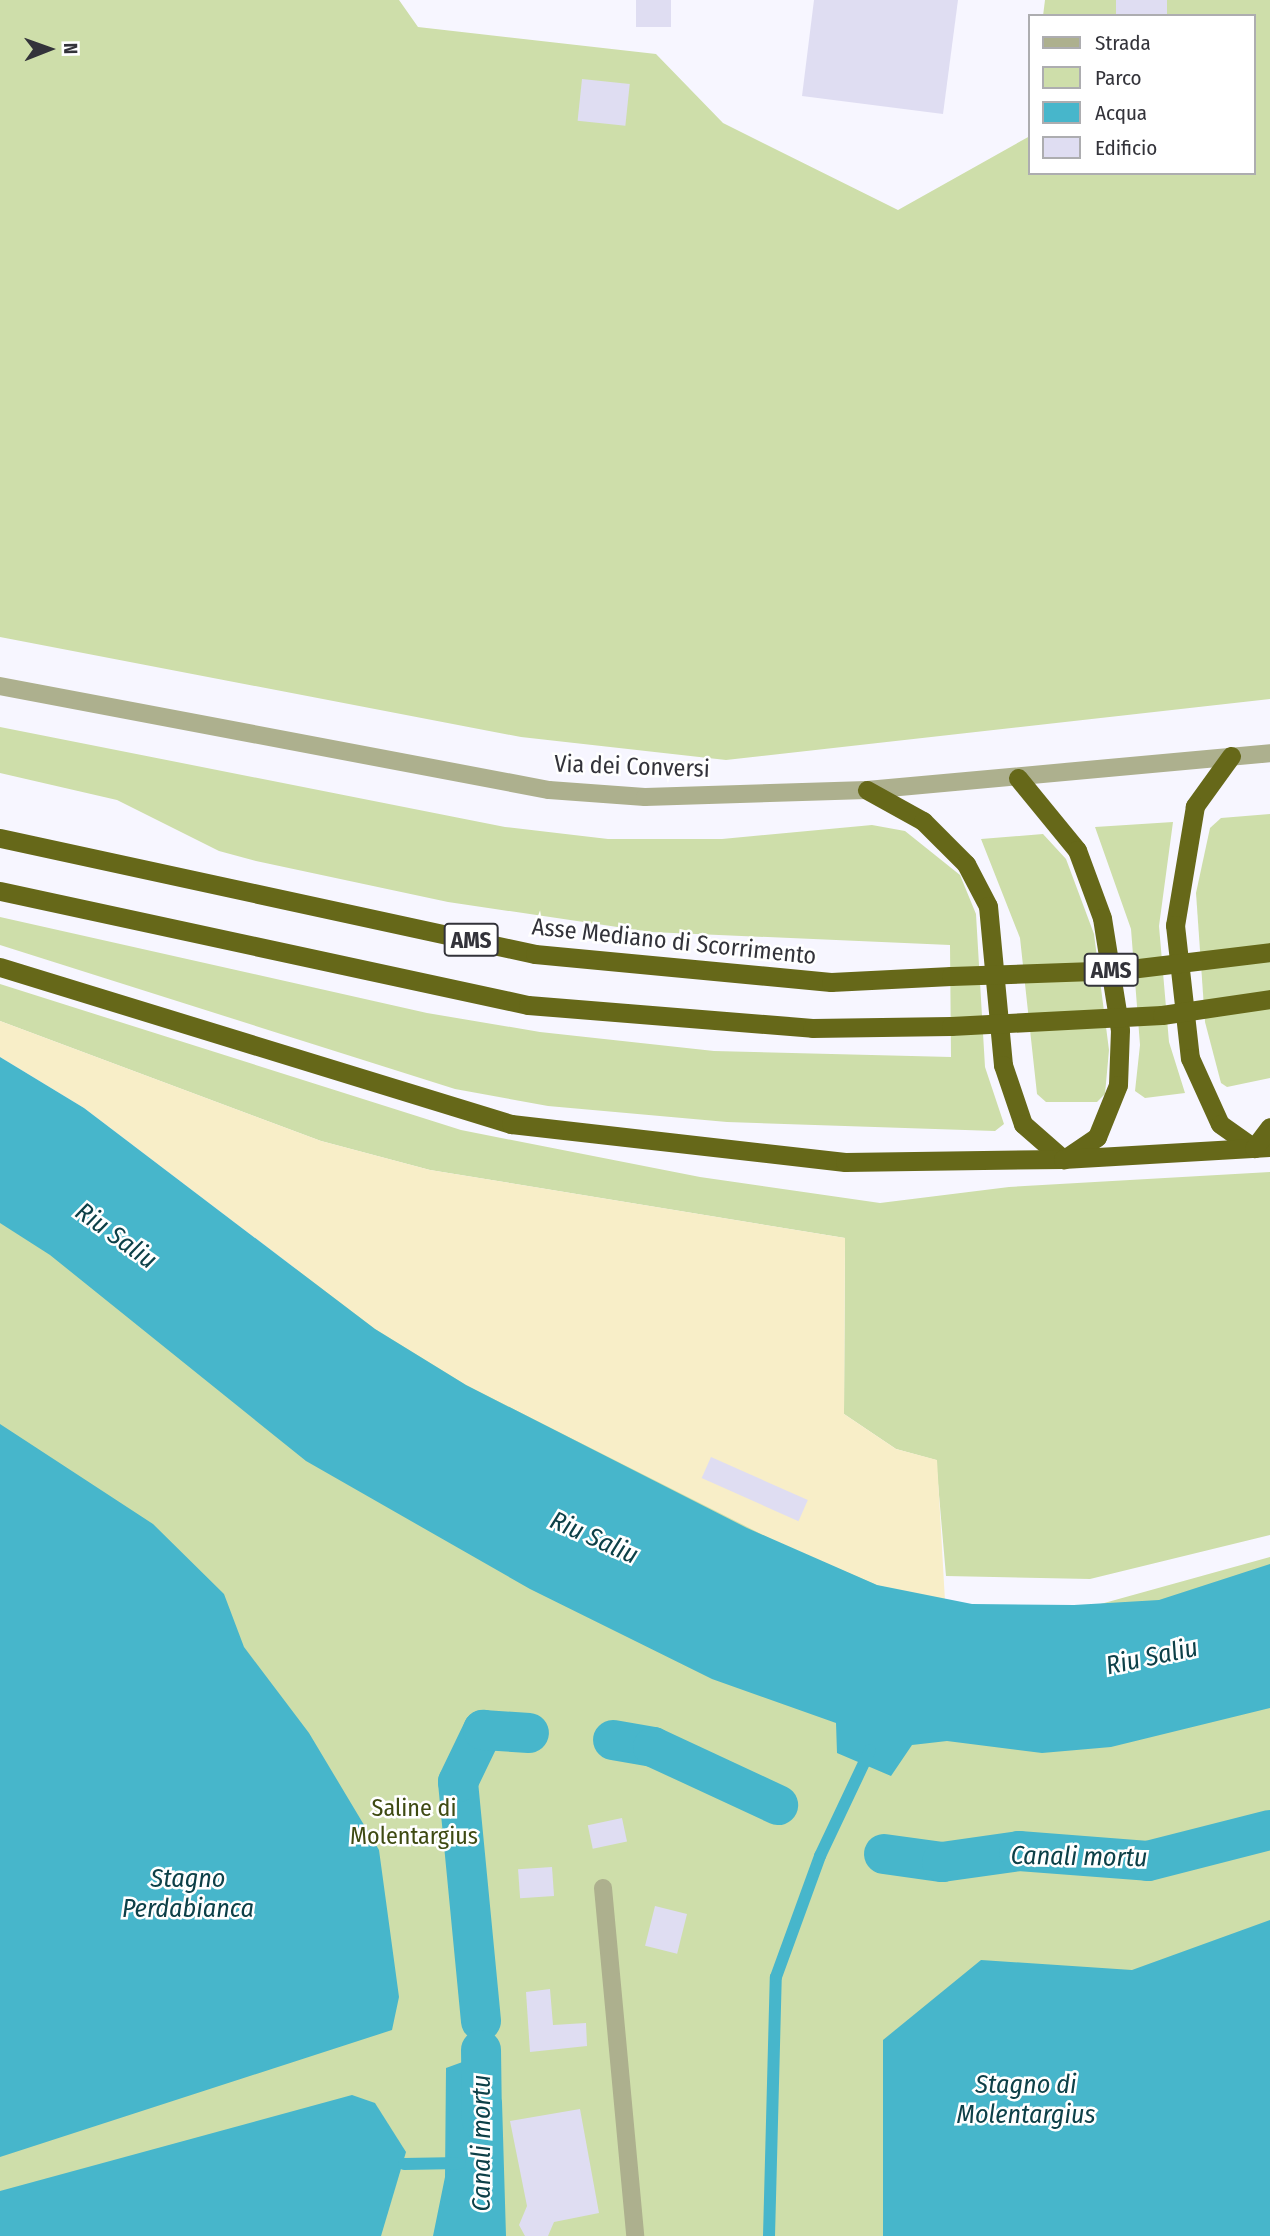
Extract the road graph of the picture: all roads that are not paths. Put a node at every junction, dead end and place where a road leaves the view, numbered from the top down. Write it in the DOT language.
graph roads {
  1 [pos="0,686"];
  2 [pos="1270,753"];
  3 [pos="1231,756"];
  4 [pos="1018,778"];
  5 [pos="867,790"];
  6 [pos="0,838"];
  7 [pos="0,891"];
  8 [pos="1270,952"];
  9 [pos="0,967"];
  10 [pos="1270,999"];
  11 [pos="1270,1127"];
  12 [pos="1262,1147"];
  13 [pos="1063,1159"];
  14 [pos="603,1888"];
  15 [pos="635,2236"];
  1 -- 5 [label="street, Via dei Conversi"];
  2 -- 3 [label="street, Via dei Conversi"];
  3 -- 4 [label="street, Via dei Conversi"];
  3 -- 12 [label="highway"];
  4 -- 5 [label="street, Via dei Conversi"];
  4 -- 13 [label="highway"];
  5 -- 13 [label="highway"];
  6 -- 8 [label="highway, Asse Mediano di Scorrimento / AMS, bridge"];
  7 -- 10 [label="highway, AMS, bridge"];
  9 -- 13 [label="highway"];
  11 -- 12 [label="highway"];
  12 -- 13 [label="highway"];
  14 -- 15 [label="street"];
}
